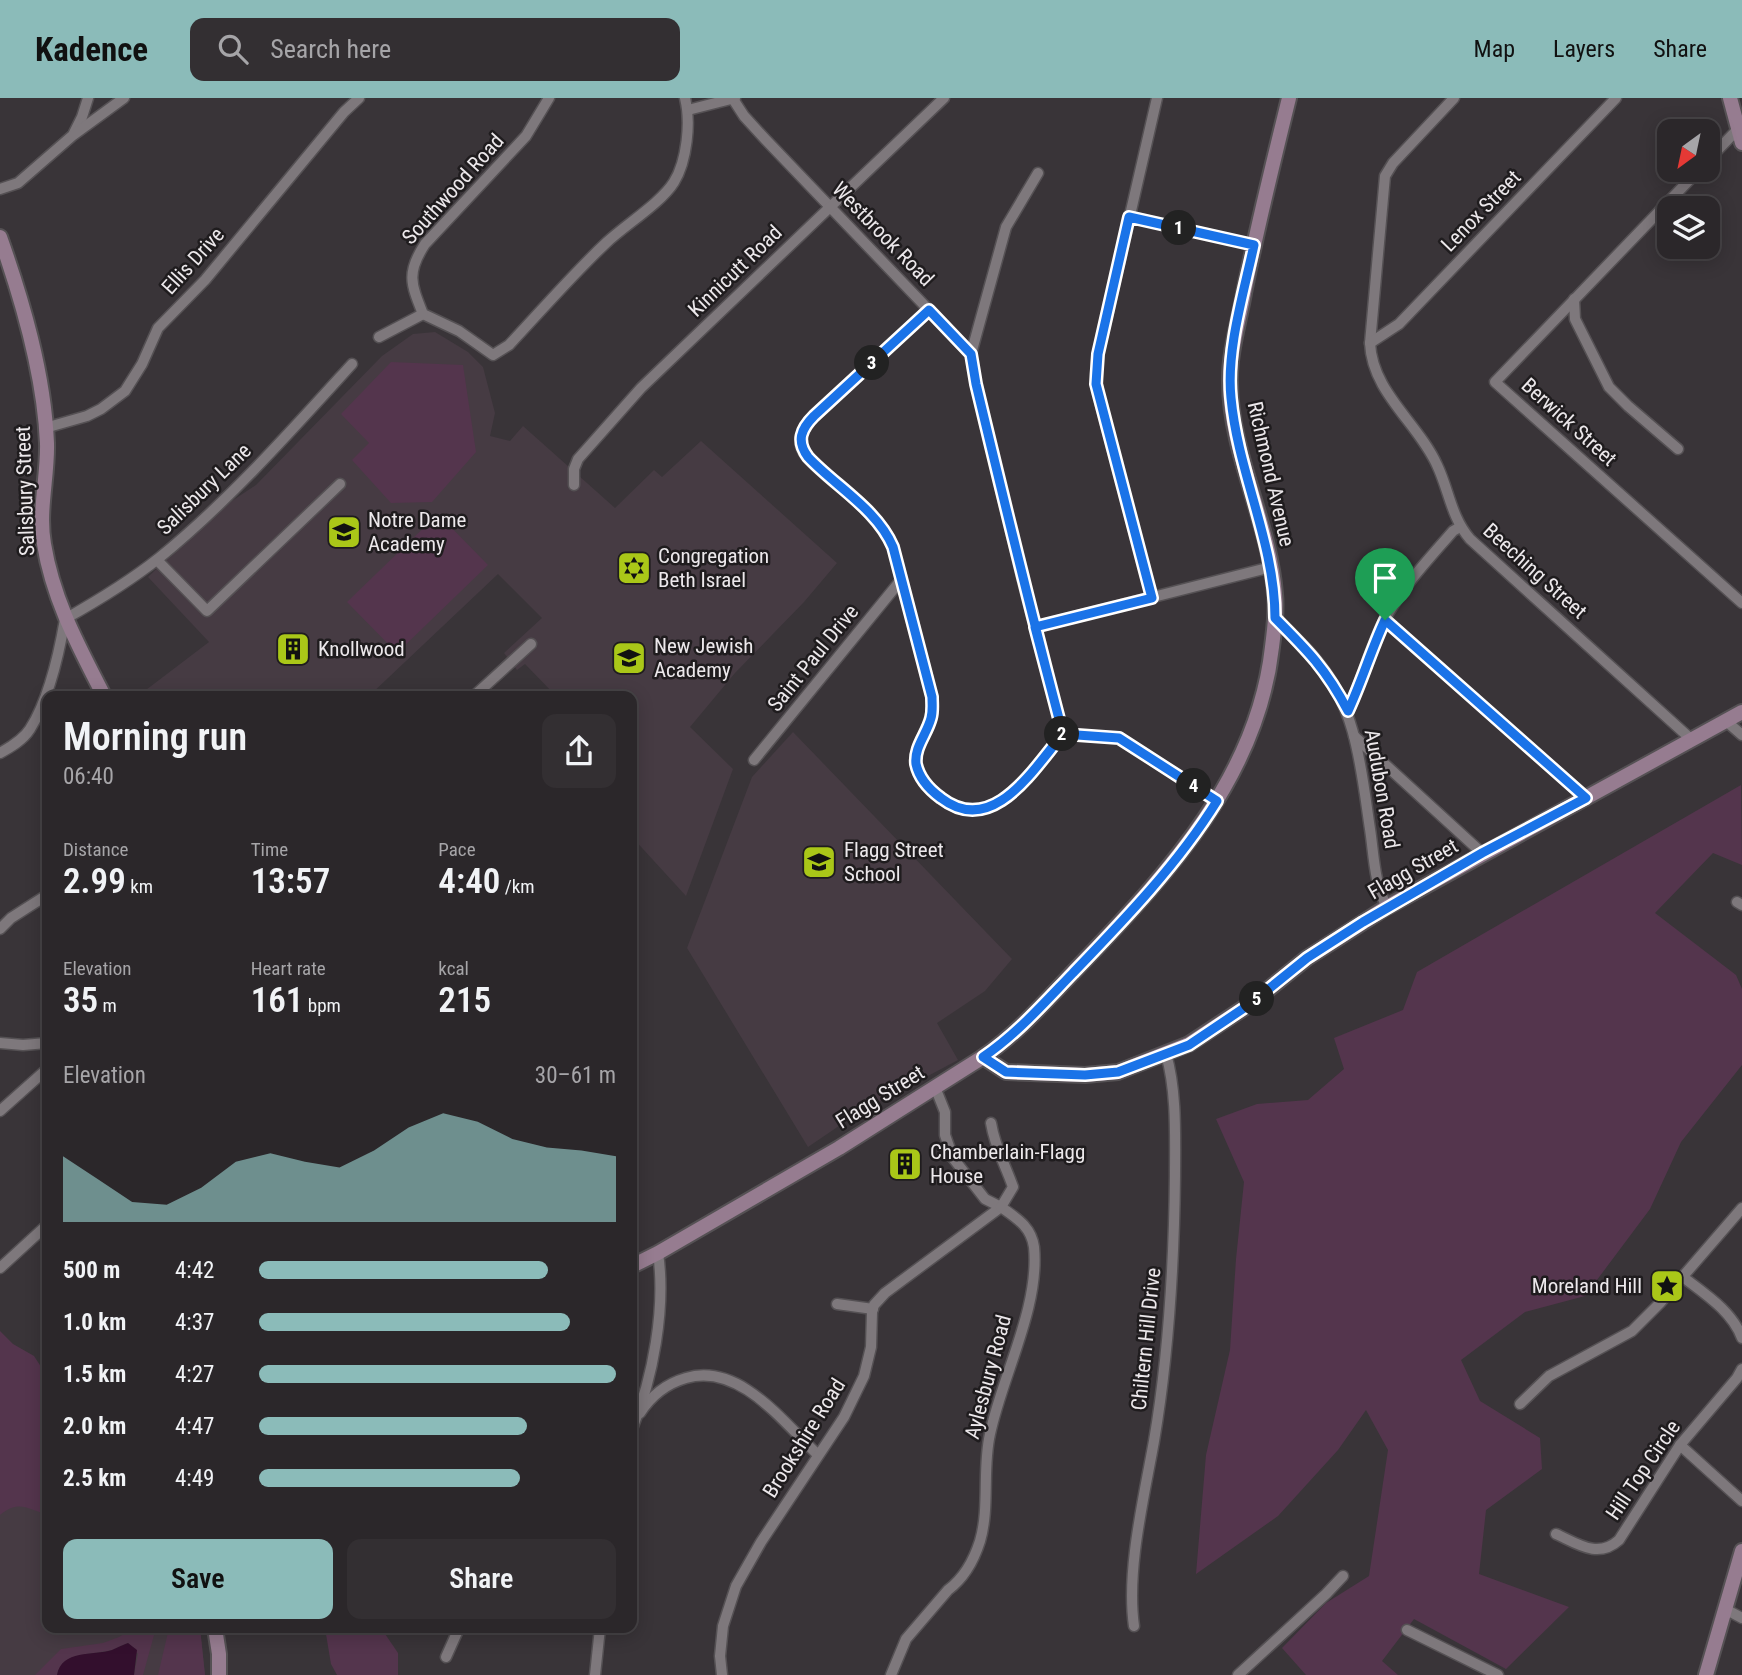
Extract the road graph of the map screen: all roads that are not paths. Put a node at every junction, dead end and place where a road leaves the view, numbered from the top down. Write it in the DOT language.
graph roads {
  1 [pos="88,98"];
  2 [pos="122,98"];
  3 [pos="359,98"];
  4 [pos="549,98"];
  5 [pos="685,98"];
  6 [pos="944,98"];
  7 [pos="1157,98"];
  8 [pos="1289,98"];
  9 [pos="1454,98"];
  10 [pos="1616,98"];
  11 [pos="1730,98"];
  12 [pos="734,99"];
  13 [pos="688,110"];
  14 [pos="1739,125"];
  15 [pos="72,136"];
  16 [pos="1720,146"];
  17 [pos="1038,173"];
  18 [pos="1687,182"];
  19 [pos="0,189"];
  20 [pos="830,206"];
  21 [pos="1129,217"];
  22 [pos="0,237"];
  23 [pos="1254,245"];
  24 [pos="1574,299"];
  25 [pos="929,310"];
  26 [pos="423,314"];
  27 [pos="379,337"];
  28 [pos="1370,343"];
  29 [pos="971,354"];
  30 [pos="352,365"];
  31 [pos="46,428"];
  32 [pos="1678,449"];
  33 [pos="340,484"];
  34 [pos="574,485"];
  35 [pos="1460,527"];
  36 [pos="157,559"];
  37 [pos="1271,567"];
  38 [pos="901,580"];
  39 [pos="1152,598"];
  40 [pos="1742,603"];
  41 [pos="1275,618"];
  42 [pos="65,620"];
  43 [pos="1385,620"];
  44 [pos="1035,627"];
  45 [pos="531,644"];
  46 [pos="46,691"];
  47 [pos="101,691"];
  48 [pos="479,691"];
  49 [pos="42,702"];
  50 [pos="1348,711"];
  51 [pos="1742,712"];
  52 [pos="1726,721"];
  53 [pos="1063,734"];
  54 [pos="1742,735"];
  55 [pos="1354,736"];
  56 [pos="1692,740"];
  57 [pos="0,753"];
  58 [pos="754,760"];
  59 [pos="1586,798"];
  60 [pos="1217,801"];
  61 [pos="1482,853"];
  62 [pos="42,898"];
  63 [pos="1387,907"];
  64 [pos="0,929"];
  65 [pos="0,1043"];
  66 [pos="42,1043"];
  67 [pos="1166,1054"];
  68 [pos="983,1057"];
  69 [pos="42,1073"];
  70 [pos="935,1087"];
  71 [pos="0,1111"];
  72 [pos="991,1123"];
  73 [pos="1001,1207"];
  74 [pos="1742,1208"];
  75 [pos="42,1230"];
  76 [pos="658,1254"];
  77 [pos="637,1264"];
  78 [pos="0,1268"];
  79 [pos="1683,1277"];
  80 [pos="837,1304"];
  81 [pos="873,1309"];
  82 [pos="1742,1338"];
  83 [pos="1742,1369"];
  84 [pos="1520,1405"];
  85 [pos="640,1413"];
  86 [pos="637,1419"];
  87 [pos="1680,1445"];
  88 [pos="818,1455"];
  89 [pos="1742,1501"];
  90 [pos="1556,1534"];
  91 [pos="1742,1551"];
  92 [pos="1343,1576"];
  93 [pos="1725,1609"];
  94 [pos="1742,1618"];
  95 [pos="1134,1626"];
  96 [pos="1407,1630"];
  97 [pos="216,1633"];
  98 [pos="457,1633"];
  99 [pos="600,1633"];
  100 [pos="446,1657"];
  101 [pos="219,1675"];
  102 [pos="596,1675"];
  103 [pos="722,1675"];
  104 [pos="891,1675"];
  105 [pos="1238,1675"];
  106 [pos="1498,1675"];
  107 [pos="1706,1675"];
  1 -- 15 [label="street"];
  2 -- 15 [label="street"];
  3 -- 31 [label="street, Ellis Drive"];
  4 -- 26 [label="street, Southwood Road"];
  5 -- 13 [label="street"];
  6 -- 20 [label="street, Kinnicutt Road"];
  7 -- 21 [label="street"];
  8 -- 23 [label="street, Richmond Avenue"];
  9 -- 28 [label="street, Beeching Street"];
  10 -- 28 [label="street, Lenox Street"];
  11 -- 14 [label="street"];
  12 -- 13 [label="street"];
  12 -- 20 [label="street, Westbrook Road"];
  13 -- 26 [label="street"];
  14 -- 16 [label="street"];
  15 -- 19 [label="street"];
  17 -- 29 [label="street"];
  18 -- 24 [label="street, Berwick Street"];
  20 -- 25 [label="street, Westbrook Road"];
  20 -- 34 [label="street, Kinnicutt Road"];
  21 -- 23 [label="street"];
  21 -- 39 [label="street"];
  22 -- 31 [label="street, Salisbury Street"];
  23 -- 37 [label="street, Richmond Avenue"];
  24 -- 32 [label="street"];
  24 -- 40 [label="street, Berwick Street"];
  25 -- 29 [label="street, Westbrook Road"];
  25 -- 38 [label="street"];
  26 -- 27 [label="street"];
  28 -- 35 [label="street, Beeching Street"];
  29 -- 44 [label="street"];
  30 -- 36 [label="street, Salisbury Lane"];
  31 -- 42 [label="street, Salisbury Street"];
  33 -- 36 [label="street"];
  35 -- 43 [label="street"];
  35 -- 56 [label="street, Beeching Street"];
  36 -- 42 [label="street, Salisbury Lane"];
  37 -- 39 [label="street"];
  37 -- 41 [label="street, Richmond Avenue"];
  38 -- 53 [label="street"];
  38 -- 58 [label="street, Saint Paul Drive"];
  39 -- 44 [label="street"];
  41 -- 50 [label="street, Audubon Road"];
  41 -- 60 [label="street, Richmond Avenue"];
  42 -- 46 [label="street"];
  42 -- 47 [label="street, Salisbury Street"];
  43 -- 50 [label="street"];
  43 -- 59 [label="street"];
  44 -- 53 [label="street"];
  45 -- 48 [label="street"];
  49 -- 57 [label="street"];
  50 -- 55 [label="street, Audubon Road"];
  51 -- 52 [label="street, Flagg Street"];
  52 -- 54 [label="street"];
  52 -- 56 [label="street, Flagg Street"];
  53 -- 60 [label="street"];
  55 -- 61 [label="street"];
  55 -- 63 [label="street, Audubon Road"];
  56 -- 59 [label="street, Flagg Street"];
  59 -- 61 [label="street, Flagg Street"];
  60 -- 68 [label="street, Richmond Avenue"];
  61 -- 63 [label="street, Flagg Street"];
  62 -- 64 [label="street"];
  63 -- 67 [label="street, Flagg Street"];
  65 -- 66 [label="street"];
  67 -- 68 [label="street, Flagg Street"];
  67 -- 95 [label="street, Chiltern Hill Drive"];
  68 -- 70 [label="street, Flagg Street"];
  69 -- 71 [label="street"];
  70 -- 73 [label="street"];
  70 -- 76 [label="street, Flagg Street"];
  72 -- 73 [label="street"];
  73 -- 81 [label="street"];
  73 -- 104 [label="street, Aylesbury Road"];
  74 -- 79 [label="street"];
  75 -- 78 [label="street"];
  76 -- 77 [label="street, Flagg Street"];
  76 -- 85 [label="street"];
  79 -- 82 [label="street"];
  79 -- 84 [label="street"];
  80 -- 81 [label="street"];
  81 -- 88 [label="street, Brookshire Road"];
  83 -- 87 [label="street, Hill Top Circle"];
  85 -- 86 [label="street"];
  85 -- 88 [label="street"];
  87 -- 89 [label="street"];
  87 -- 90 [label="street, Hill Top Circle"];
  88 -- 103 [label="street, Brookshire Road"];
  91 -- 93 [label="street"];
  92 -- 105 [label="street"];
  93 -- 94 [label="street"];
  93 -- 107 [label="street"];
  96 -- 106 [label="street"];
  97 -- 101 [label="street"];
  98 -- 100 [label="street"];
  99 -- 102 [label="street"];
}
